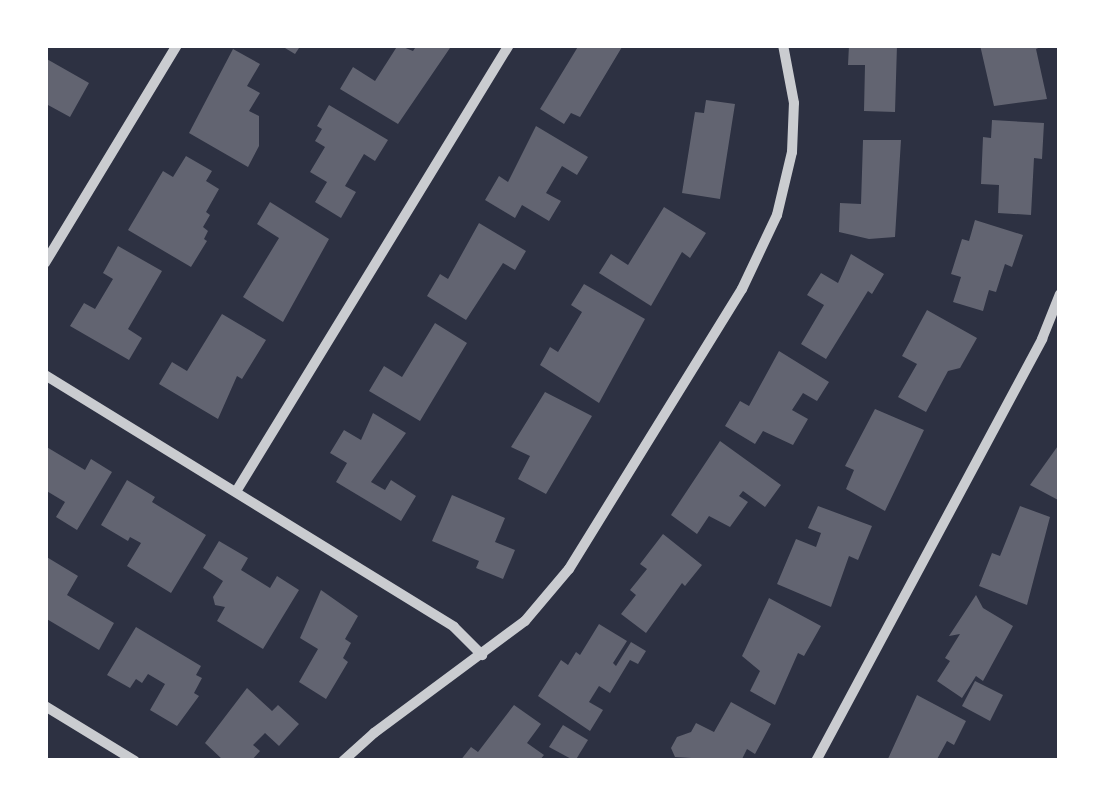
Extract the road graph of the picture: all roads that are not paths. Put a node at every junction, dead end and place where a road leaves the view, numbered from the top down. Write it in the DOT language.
graph roads {
  1 [pos="177,45"];
  2 [pos="509,45"];
  3 [pos="783,45"];
  4 [pos="45,263"];
  5 [pos="1060,294"];
  6 [pos="45,375"];
  7 [pos="237,490"];
  8 [pos="482,655"];
  9 [pos="45,706"];
  10 [pos="134,761"];
  11 [pos="343,761"];
  12 [pos="816,761"];
  1 -- 4 [label="street"];
  2 -- 7 [label="street"];
  3 -- 8 [label="street"];
  5 -- 12 [label="street"];
  6 -- 7 [label="street"];
  7 -- 8 [label="street"];
  8 -- 11 [label="street"];
  9 -- 10 [label="street"];
}
